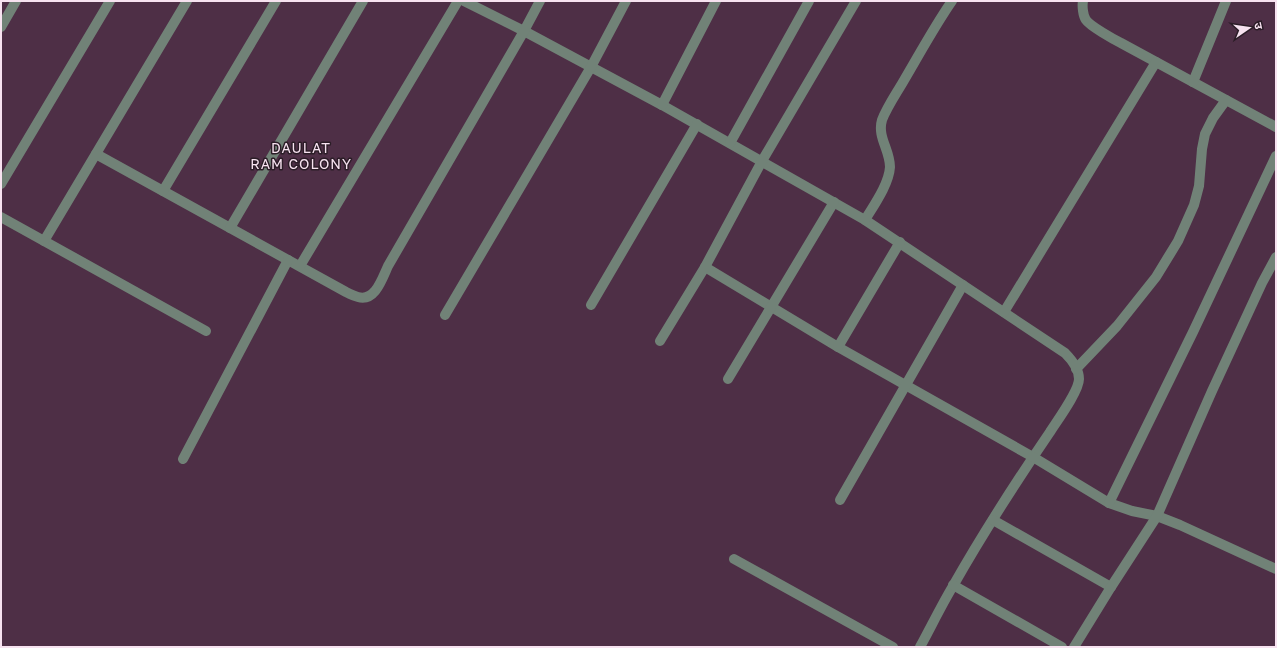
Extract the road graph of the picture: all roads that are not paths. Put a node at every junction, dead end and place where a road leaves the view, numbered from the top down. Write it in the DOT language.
graph roads {
  1 [pos="16,1"];
  2 [pos="110,1"];
  3 [pos="187,1"];
  4 [pos="276,1"];
  5 [pos="363,1"];
  6 [pos="458,1"];
  7 [pos="464,1"];
  8 [pos="540,1"];
  9 [pos="626,1"];
  10 [pos="716,1"];
  11 [pos="809,1"];
  12 [pos="856,1"];
  13 [pos="1082,1"];
  14 [pos="1226,1"];
  15 [pos="950,2"];
  16 [pos="1,27"];
  17 [pos="524,31"];
  18 [pos="1156,62"];
  19 [pos="591,67"];
  20 [pos="1194,82"];
  21 [pos="1226,100"];
  22 [pos="662,105"];
  23 [pos="697,124"];
  24 [pos="1276,127"];
  25 [pos="730,144"];
  26 [pos="96,154"];
  27 [pos="1276,156"];
  28 [pos="762,161"];
  29 [pos="1,184"];
  30 [pos="163,192"];
  31 [pos="834,202"];
  32 [pos="1,217"];
  33 [pos="866,220"];
  34 [pos="230,228"];
  35 [pos="44,241"];
  36 [pos="900,242"];
  37 [pos="1276,257"];
  38 [pos="288,260"];
  39 [pos="300,266"];
  40 [pos="705,267"];
  41 [pos="964,285"];
  42 [pos="591,305"];
  43 [pos="771,307"];
  44 [pos="1004,312"];
  45 [pos="445,315"];
  46 [pos="206,331"];
  47 [pos="660,341"];
  48 [pos="838,347"];
  49 [pos="1076,369"];
  50 [pos="728,379"];
  51 [pos="907,385"];
  52 [pos="1033,457"];
  53 [pos="183,459"];
  54 [pos="840,500"];
  55 [pos="1109,503"];
  56 [pos="1157,516"];
  57 [pos="993,520"];
  58 [pos="734,559"];
  59 [pos="1276,569"];
  60 [pos="953,585"];
  61 [pos="1111,587"];
  62 [pos="893,647"];
  63 [pos="920,647"];
  64 [pos="1062,647"];
  65 [pos="1074,647"];
  1 -- 16 [label="street"];
  2 -- 29 [label="street"];
  3 -- 26 [label="street"];
  4 -- 30 [label="street"];
  5 -- 34 [label="street"];
  6 -- 39 [label="street"];
  7 -- 17 [label="street"];
  8 -- 17 [label="street"];
  9 -- 19 [label="street"];
  10 -- 22 [label="street"];
  11 -- 25 [label="street"];
  12 -- 28 [label="street"];
  13 -- 18 [label="street"];
  14 -- 20 [label="street"];
  15 -- 33 [label="street"];
  17 -- 19 [label="street"];
  17 -- 39 [label="street"];
  18 -- 20 [label="street"];
  18 -- 44 [label="street"];
  19 -- 22 [label="street"];
  19 -- 45 [label="street"];
  20 -- 21 [label="street"];
  21 -- 24 [label="street"];
  21 -- 49 [label="street"];
  22 -- 23 [label="street"];
  23 -- 25 [label="street"];
  23 -- 42 [label="street"];
  25 -- 28 [label="street"];
  26 -- 30 [label="street"];
  26 -- 35 [label="street"];
  27 -- 55 [label="street"];
  28 -- 31 [label="street"];
  28 -- 40 [label="street"];
  30 -- 34 [label="street"];
  31 -- 33 [label="street"];
  31 -- 43 [label="street"];
  32 -- 35 [label="street"];
  33 -- 36 [label="street"];
  34 -- 38 [label="street"];
  35 -- 46 [label="street"];
  36 -- 41 [label="street"];
  36 -- 48 [label="street"];
  37 -- 56 [label="street"];
  38 -- 39 [label="street"];
  38 -- 53 [label="street"];
  40 -- 43 [label="street"];
  40 -- 47 [label="street"];
  41 -- 44 [label="street"];
  41 -- 51 [label="street"];
  43 -- 48 [label="street"];
  43 -- 50 [label="street"];
  44 -- 49 [label="street"];
  48 -- 51 [label="street"];
  49 -- 52 [label="street"];
  51 -- 52 [label="street"];
  51 -- 54 [label="street"];
  52 -- 55 [label="street"];
  52 -- 57 [label="street"];
  55 -- 56 [label="street"];
  56 -- 59 [label="street"];
  56 -- 61 [label="street"];
  57 -- 60 [label="street"];
  57 -- 61 [label="street"];
  58 -- 62 [label="street"];
  60 -- 63 [label="street"];
  60 -- 64 [label="street"];
  61 -- 65 [label="street"];
}
